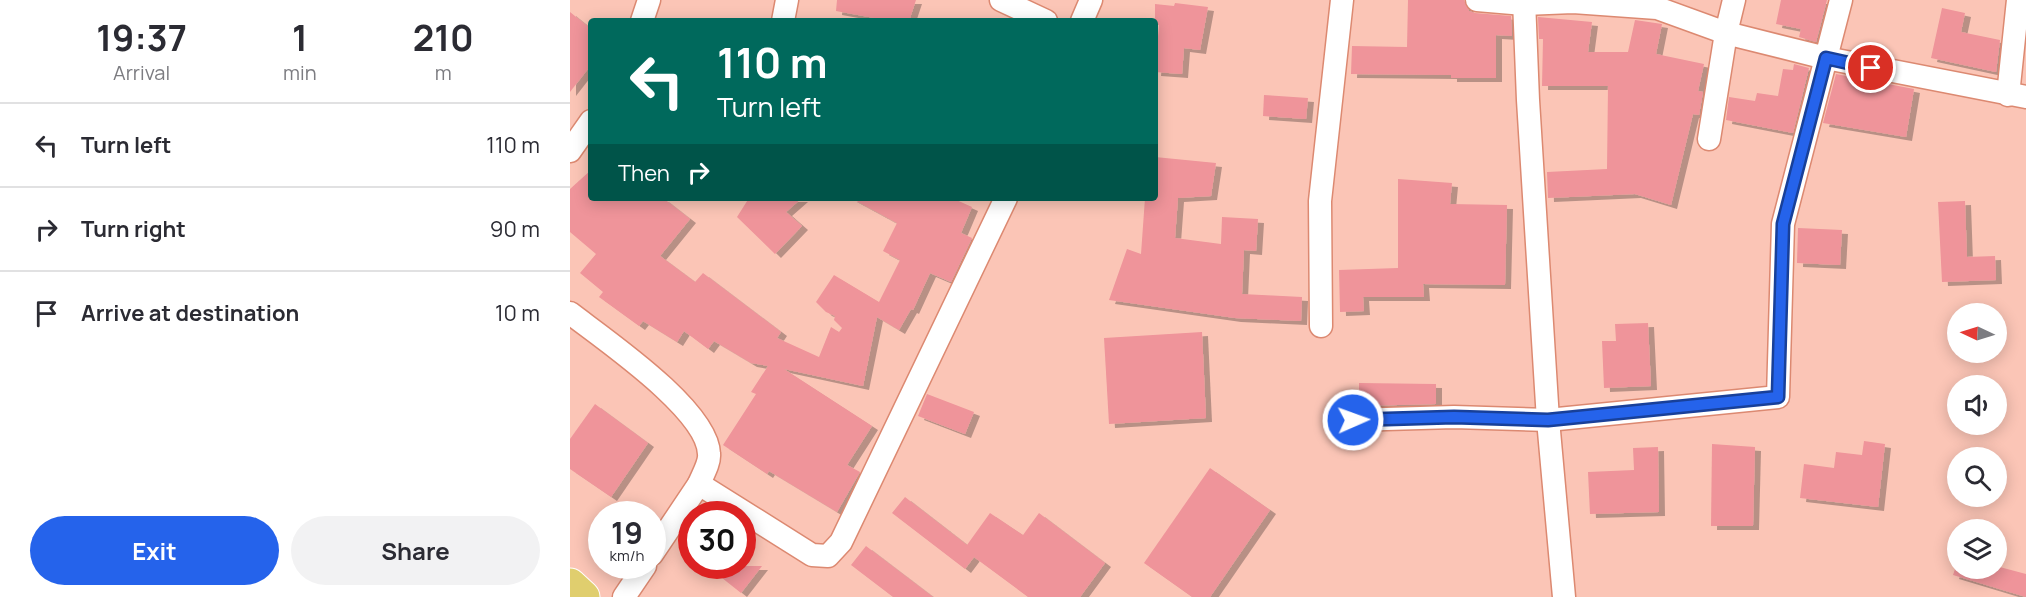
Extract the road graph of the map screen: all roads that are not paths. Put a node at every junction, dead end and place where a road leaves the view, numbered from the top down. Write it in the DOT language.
graph roads {
  1 [pos="649,0"];
  2 [pos="787,0"];
  3 [pos="1001,0"];
  4 [pos="1090,0"];
  5 [pos="1342,0"];
  6 [pos="1477,0"];
  7 [pos="1734,0"];
  8 [pos="1841,0"];
  9 [pos="2018,0"];
  10 [pos="1524,2"];
  11 [pos="643,18"];
  12 [pos="784,18"];
  13 [pos="1040,18"];
  14 [pos="1083,18"];
  15 [pos="1726,33"];
  16 [pos="1826,58"];
  17 [pos="2017,96"];
  18 [pos="588,125"];
  19 [pos="1709,139"];
  20 [pos="570,151"];
  21 [pos="1005,201"];
  22 [pos="570,313"];
  23 [pos="1321,326"];
  24 [pos="1353,420"];
  25 [pos="1548,420"];
  26 [pos="699,484"];
  27 [pos="666,533"];
  28 [pos="636,579"];
  29 [pos="570,585"];
  30 [pos="583,597"];
  31 [pos="624,597"];
  32 [pos="1564,597"];
  1 -- 11 [label="street"];
  2 -- 12 [label="street"];
  3 -- 13 [label="street"];
  4 -- 14 [label="street"];
  5 -- 23 [label="street"];
  6 -- 10 [label="street"];
  7 -- 15 [label="street"];
  8 -- 16 [label="street"];
  9 -- 17 [label="street"];
  10 -- 15 [label="street"];
  10 -- 25 [label="street"];
  15 -- 16 [label="street"];
  15 -- 19 [label="street"];
  16 -- 17 [label="street"];
  16 -- 25 [label="street"];
  18 -- 20 [label="street"];
  21 -- 26 [label="street"];
  22 -- 26 [label="street"];
  24 -- 25 [label="street"];
  25 -- 32 [label="street"];
  26 -- 27 [label="street"];
  28 -- 31 [label="street"];
  29 -- 30 [label="main road"];
}
